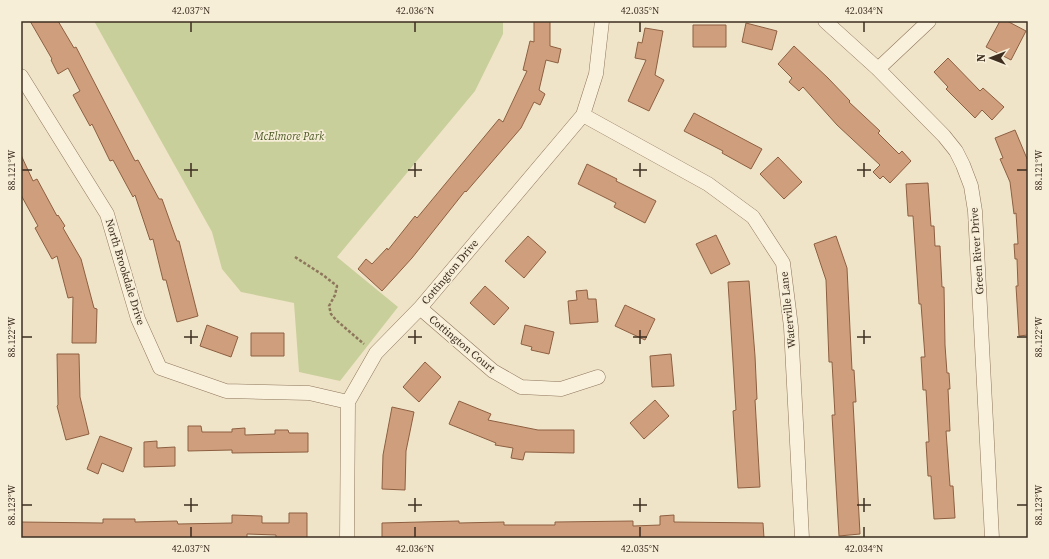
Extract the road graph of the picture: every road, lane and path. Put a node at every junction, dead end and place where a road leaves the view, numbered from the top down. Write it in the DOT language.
graph roads {
  1 [pos="602,21"];
  2 [pos="826,21"];
  3 [pos="930,21"];
  4 [pos="878,70"];
  5 [pos="21,76"];
  6 [pos="583,115"];
  7 [pos="295,258"];
  8 [pos="420,308"];
  9 [pos="364,344"];
  10 [pos="598,377"];
  11 [pos="348,402"];
  12 [pos="347,538"];
  13 [pos="802,538"];
  14 [pos="992,538"];
  1 -- 6 [label="street, Cottington Drive"];
  2 -- 4 [label="street, Green River Drive"];
  3 -- 4 [label="street"];
  4 -- 14 [label="street, Green River Drive"];
  5 -- 11 [label="street, North Brookdale Drive"];
  6 -- 8 [label="street, Cottington Drive"];
  6 -- 13 [label="street, Waterville Lane"];
  7 -- 9 [label="path"];
  8 -- 10 [label="street, Cottington Court"];
  8 -- 11 [label="street, Cottington Drive"];
  11 -- 12 [label="street, Cottington Drive"];
}
